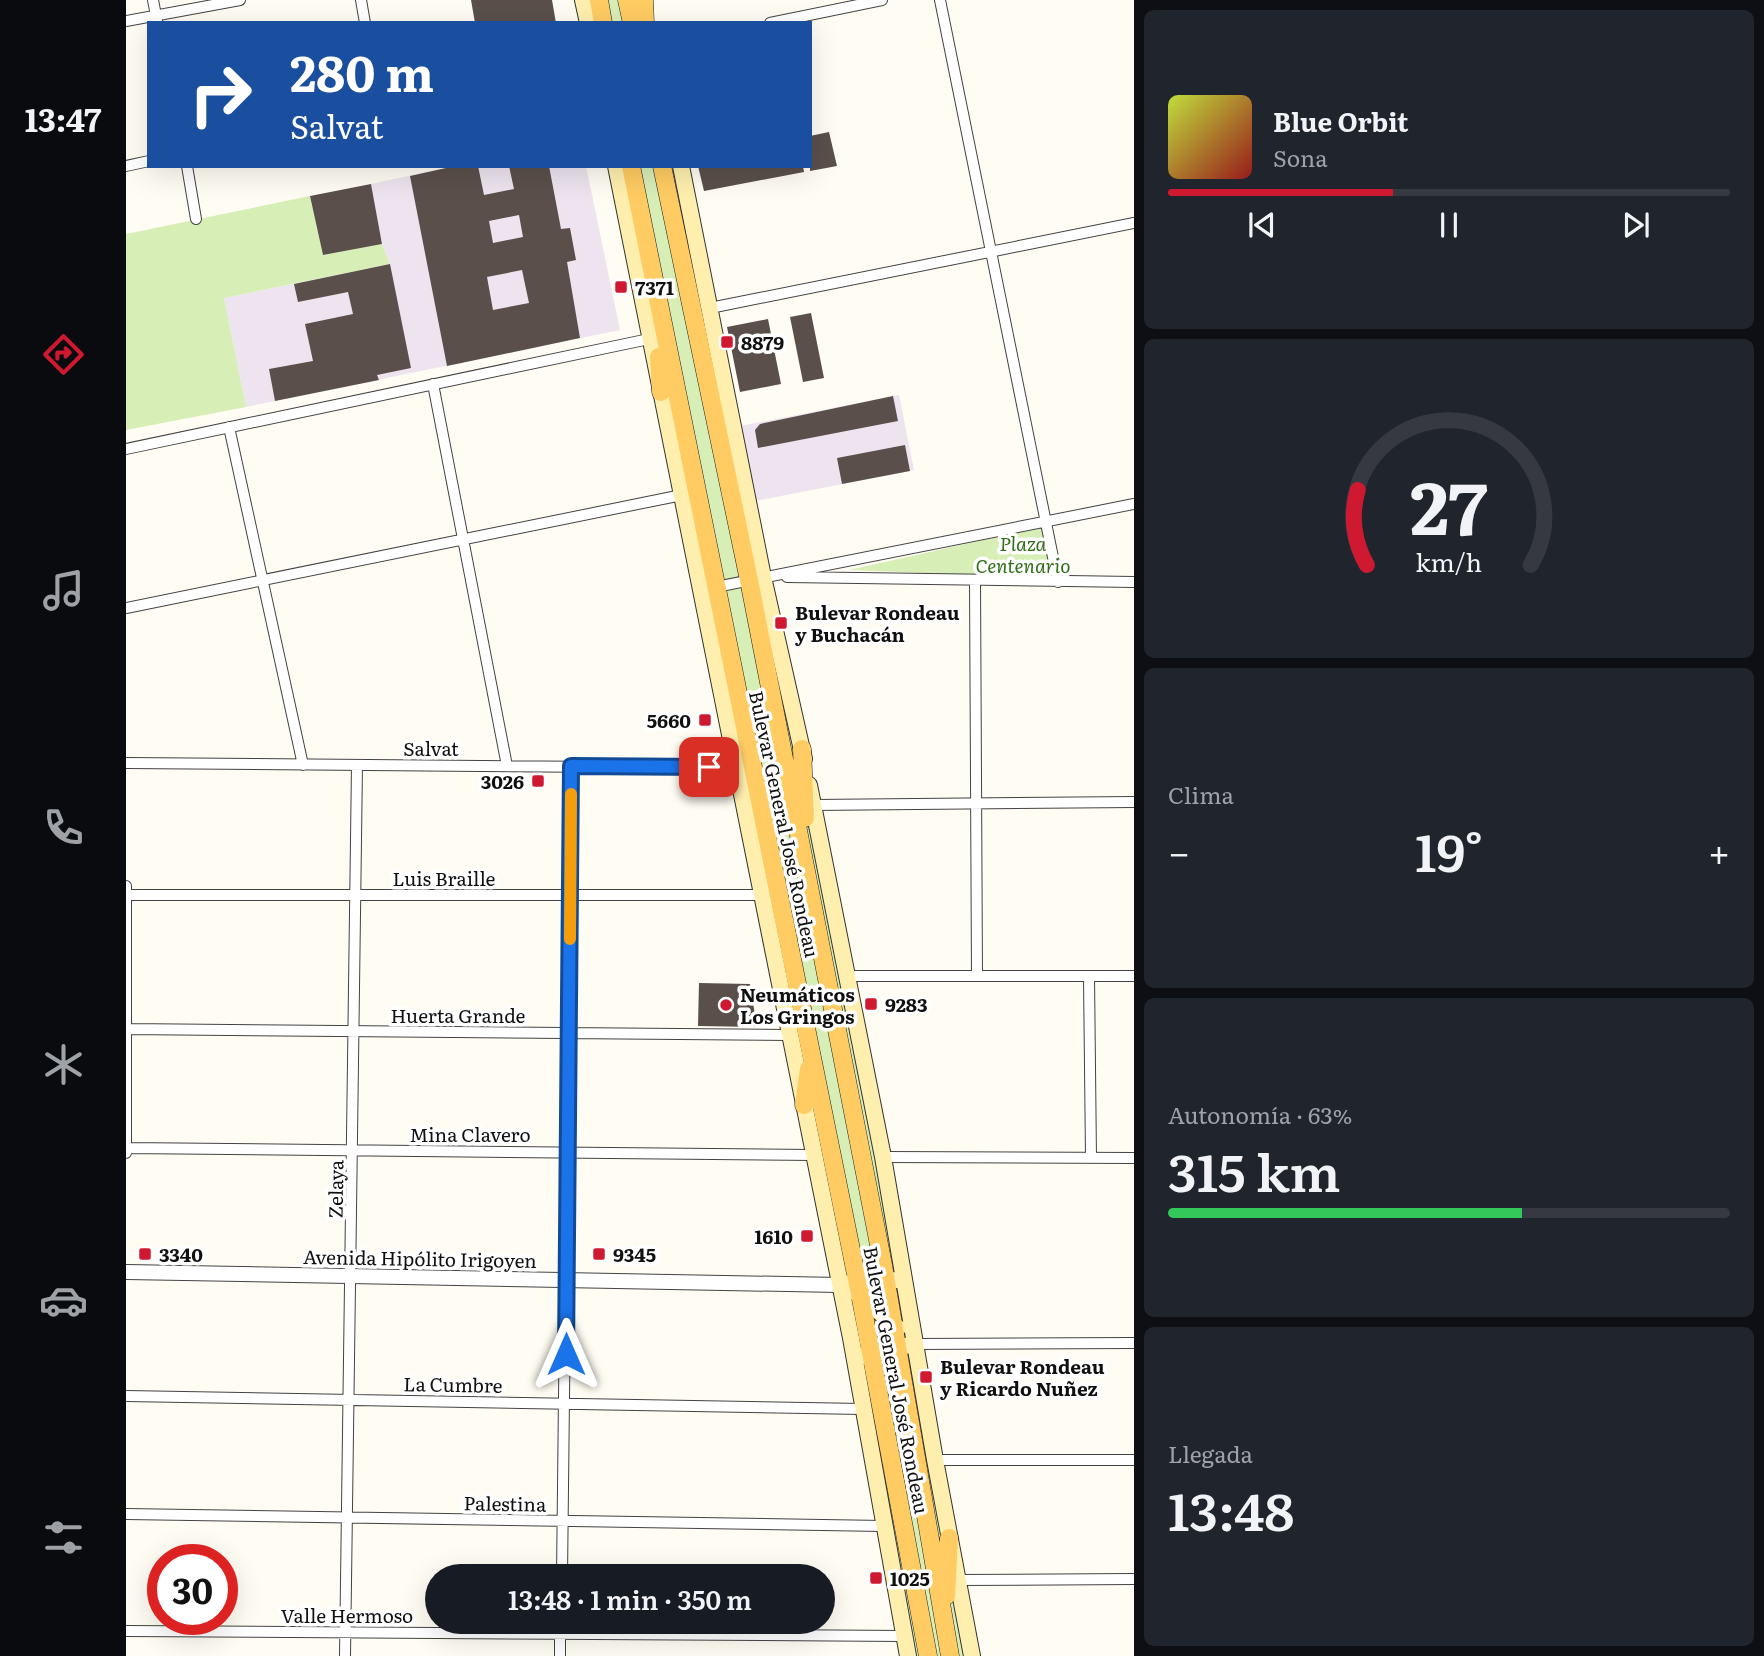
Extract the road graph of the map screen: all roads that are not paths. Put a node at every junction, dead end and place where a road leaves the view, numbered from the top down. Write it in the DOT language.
graph roads {
  1 [pos="153,0"];
  2 [pos="240,0"];
  3 [pos="361,0"];
  4 [pos="583,0"];
  5 [pos="599,0"];
  6 [pos="627,0"];
  7 [pos="646,0"];
  8 [pos="882,0"];
  9 [pos="940,0"];
  10 [pos="157,19"];
  11 [pos="126,21"];
  12 [pos="365,21"];
  13 [pos="588,21"];
  14 [pos="603,21"];
  15 [pos="632,21"];
  16 [pos="645,21"];
  17 [pos="651,21"];
  18 [pos="780,21"];
  19 [pos="147,161"];
  20 [pos="126,166"];
  21 [pos="187,168"];
  22 [pos="616,168"];
  23 [pos="631,168"];
  24 [pos="662,168"];
  25 [pos="681,168"];
  26 [pos="196,219"];
  27 [pos="1134,223"];
  28 [pos="991,251"];
  29 [pos="654,287"];
  30 [pos="710,308"];
  31 [pos="649,339"];
  32 [pos="433,384"];
  33 [pos="662,392"];
  34 [pos="229,427"];
  35 [pos="126,449"];
  36 [pos="682,495"];
  37 [pos="1134,503"];
  38 [pos="1046,522"];
  39 [pos="464,540"];
  40 [pos="822,571"];
  41 [pos="262,579"];
  42 [pos="756,579"];
  43 [pos="975,581"];
  44 [pos="1058,582"];
  45 [pos="1134,583"];
  46 [pos="709,588"];
  47 [pos="126,608"];
  48 [pos="802,749"];
  49 [pos="126,763"];
  50 [pos="303,765"];
  51 [pos="357,765"];
  52 [pos="507,766"];
  53 [pos="571,766"];
  54 [pos="737,768"];
  55 [pos="1134,802"];
  56 [pos="975,804"];
  57 [pos="813,805"];
  58 [pos="807,877"];
  59 [pos="127,892"];
  60 [pos="356,895"];
  61 [pos="570,895"];
  62 [pos="762,895"];
  63 [pos="977,975"];
  64 [pos="848,976"];
  65 [pos="1089,976"];
  66 [pos="1134,976"];
  67 [pos="127,1029"];
  68 [pos="354,1031"];
  69 [pos="569,1033"];
  70 [pos="790,1035"];
  71 [pos="811,1055"];
  72 [pos="804,1105"];
  73 [pos="126,1148"];
  74 [pos="353,1150"];
  75 [pos="568,1152"];
  76 [pos="126,1154"];
  77 [pos="814,1154"];
  78 [pos="883,1157"];
  79 [pos="1091,1158"];
  80 [pos="1134,1158"];
  81 [pos="126,1272"];
  82 [pos="351,1276"];
  83 [pos="566,1280"];
  84 [pos="904,1280"];
  85 [pos="885,1281"];
  86 [pos="839,1285"];
  87 [pos="859,1289"];
  88 [pos="891,1321"];
  89 [pos="1134,1343"];
  90 [pos="915,1344"];
  91 [pos="895,1347"];
  92 [pos="863,1356"];
  93 [pos="126,1396"];
  94 [pos="349,1400"];
  95 [pos="566,1404"];
  96 [pos="863,1409"];
  97 [pos="935,1460"];
  98 [pos="1134,1460"];
  99 [pos="126,1514"];
  100 [pos="348,1518"];
  101 [pos="565,1521"];
  102 [pos="883,1526"];
  103 [pos="949,1538"];
  104 [pos="563,1564"];
  105 [pos="1134,1579"];
  106 [pos="957,1580"];
  107 [pos="944,1627"];
  108 [pos="126,1631"];
  109 [pos="425,1631"];
  110 [pos="346,1633"];
  111 [pos="560,1634"];
  112 [pos="818,1634"];
  113 [pos="904,1636"];
  114 [pos="345,1656"];
  115 [pos="560,1656"];
  116 [pos="908,1656"];
  117 [pos="928,1656"];
  118 [pos="950,1656"];
  119 [pos="972,1656"];
  1 -- 10 [label="street"];
  2 -- 10 [label="street"];
  3 -- 12 [label="street"];
  4 -- 13 [label="main road"];
  5 -- 14 [label="main road"];
  6 -- 15 [label="main road"];
  7 -- 16 [label="main road"];
  7 -- 17 [label="main road"];
  8 -- 18 [label="street"];
  9 -- 28 [label="street"];
  10 -- 11 [label="street"];
  19 -- 20 [label="street"];
  21 -- 26 [label="street"];
  22 -- 31 [label="main road, Bulevar General José Rondeau"];
  23 -- 29 [label="main road, Bulevar General José Rondeau"];
  24 -- 42 [label="main road, Bulevar General José Rondeau"];
  25 -- 30 [label="main road, Bulevar General José Rondeau"];
  27 -- 28 [label="street"];
  28 -- 30 [label="street"];
  28 -- 38 [label="street"];
  29 -- 33 [label="main road"];
  29 -- 46 [label="main road, Bulevar General José Rondeau"];
  30 -- 42 [label="main road, Bulevar General José Rondeau"];
  31 -- 32 [label="street"];
  31 -- 33 [label="main road, Bulevar General José Rondeau"];
  32 -- 34 [label="street"];
  32 -- 39 [label="street"];
  33 -- 36 [label="main road, Bulevar General José Rondeau"];
  34 -- 35 [label="street"];
  34 -- 41 [label="street"];
  36 -- 39 [label="street"];
  36 -- 46 [label="main road, Bulevar General José Rondeau"];
  37 -- 38 [label="street"];
  38 -- 40 [label="street"];
  38 -- 44 [label="street"];
  39 -- 41 [label="street"];
  39 -- 52 [label="street"];
  40 -- 42 [label="street"];
  40 -- 43 [label="street"];
  41 -- 47 [label="street"];
  41 -- 50 [label="street"];
  42 -- 46 [label="street"];
  42 -- 48 [label="main road, Bulevar General José Rondeau"];
  42 -- 58 [label="main road, Bulevar General José Rondeau"];
  43 -- 44 [label="street"];
  43 -- 56 [label="street"];
  44 -- 45 [label="street"];
  46 -- 54 [label="main road, Bulevar General José Rondeau"];
  46 -- 71 [label="main road, Bulevar General José Rondeau"];
  48 -- 57 [label="main road, Bulevar General José Rondeau"];
  48 -- 58 [label="main road"];
  49 -- 50 [label="street, Salvat"];
  50 -- 51 [label="street, Salvat"];
  51 -- 52 [label="street, Salvat"];
  51 -- 60 [label="street, Zelaya"];
  52 -- 53 [label="street, Salvat"];
  53 -- 54 [label="street, Salvat"];
  53 -- 61 [label="street"];
  54 -- 62 [label="main road, Bulevar General José Rondeau"];
  55 -- 56 [label="street"];
  56 -- 57 [label="street"];
  56 -- 63 [label="street"];
  57 -- 64 [label="main road, Bulevar General José Rondeau"];
  58 -- 85 [label="main road, Bulevar General José Rondeau"];
  59 -- 60 [label="street, Luis Braille"];
  59 -- 67 [label="street"];
  60 -- 61 [label="street, Luis Braille"];
  60 -- 68 [label="street, Zelaya"];
  61 -- 62 [label="street, Luis Braille"];
  61 -- 69 [label="street"];
  62 -- 70 [label="main road, Bulevar General José Rondeau"];
  63 -- 64 [label="street"];
  63 -- 65 [label="street"];
  64 -- 78 [label="main road, Bulevar General José Rondeau"];
  65 -- 66 [label="street"];
  65 -- 79 [label="street"];
  67 -- 68 [label="street, Huerta Grande"];
  67 -- 73 [label="street"];
  68 -- 69 [label="street, Huerta Grande"];
  68 -- 74 [label="street, Zelaya"];
  69 -- 70 [label="street, Huerta Grande"];
  69 -- 75 [label="street"];
  70 -- 72 [label="main road, Bulevar General José Rondeau"];
  71 -- 72 [label="main road"];
  71 -- 87 [label="main road, Bulevar General José Rondeau"];
  72 -- 77 [label="main road, Bulevar General José Rondeau"];
  73 -- 74 [label="street, Mina Clavero"];
  73 -- 76 [label="street"];
  74 -- 75 [label="street, Mina Clavero"];
  74 -- 82 [label="street, Zelaya"];
  75 -- 77 [label="street, Mina Clavero"];
  75 -- 83 [label="street"];
  77 -- 86 [label="main road, Bulevar General José Rondeau"];
  78 -- 79 [label="street"];
  78 -- 84 [label="main road, Bulevar General José Rondeau"];
  79 -- 80 [label="street"];
  81 -- 82 [label="street, Avenida Hipólito Irigoyen"];
  82 -- 83 [label="street, Avenida Hipólito Irigoyen"];
  82 -- 94 [label="street, Zelaya"];
  83 -- 86 [label="street, Avenida Hipólito Irigoyen"];
  83 -- 95 [label="street"];
  84 -- 85 [label="main road"];
  84 -- 90 [label="main road, Bulevar General José Rondeau"];
  85 -- 87 [label="main road"];
  85 -- 88 [label="main road, Bulevar General José Rondeau"];
  86 -- 87 [label="main road"];
  86 -- 92 [label="main road, Bulevar General José Rondeau"];
  87 -- 88 [label="main road"];
  87 -- 92 [label="main road, Bulevar General José Rondeau"];
  88 -- 90 [label="main road"];
  88 -- 91 [label="main road, Bulevar General José Rondeau"];
  89 -- 90 [label="street"];
  90 -- 91 [label="main road"];
  90 -- 97 [label="main road, Bulevar General José Rondeau"];
  91 -- 92 [label="main road"];
  91 -- 107 [label="main road, Bulevar General José Rondeau"];
  92 -- 96 [label="main road, Bulevar General José Rondeau"];
  92 -- 117 [label="main road, Bulevar General José Rondeau"];
  93 -- 94 [label="street, La Cumbre"];
  94 -- 95 [label="street, La Cumbre"];
  94 -- 100 [label="street, Zelaya"];
  95 -- 96 [label="street, La Cumbre"];
  95 -- 101 [label="street"];
  96 -- 102 [label="main road, Bulevar General José Rondeau"];
  97 -- 98 [label="street"];
  97 -- 103 [label="main road, Bulevar General José Rondeau"];
  99 -- 100 [label="street, Palestina"];
  100 -- 101 [label="street, Palestina"];
  100 -- 110 [label="street, Zelaya"];
  101 -- 102 [label="street, Palestina"];
  101 -- 104 [label="street"];
  102 -- 113 [label="main road, Bulevar General José Rondeau"];
  103 -- 106 [label="main road, Bulevar General José Rondeau"];
  103 -- 107 [label="main road"];
  105 -- 106 [label="street"];
  106 -- 119 [label="main road, Bulevar General José Rondeau"];
  107 -- 118 [label="main road, Bulevar General José Rondeau"];
  108 -- 110 [label="street, Valle Hermoso"];
  109 -- 110 [label="street, Valle Hermoso"];
  110 -- 114 [label="street, Zelaya"];
  111 -- 115 [label="street"];
  112 -- 113 [label="street, Valle Hermoso"];
  113 -- 116 [label="main road, Bulevar General José Rondeau"];
}
